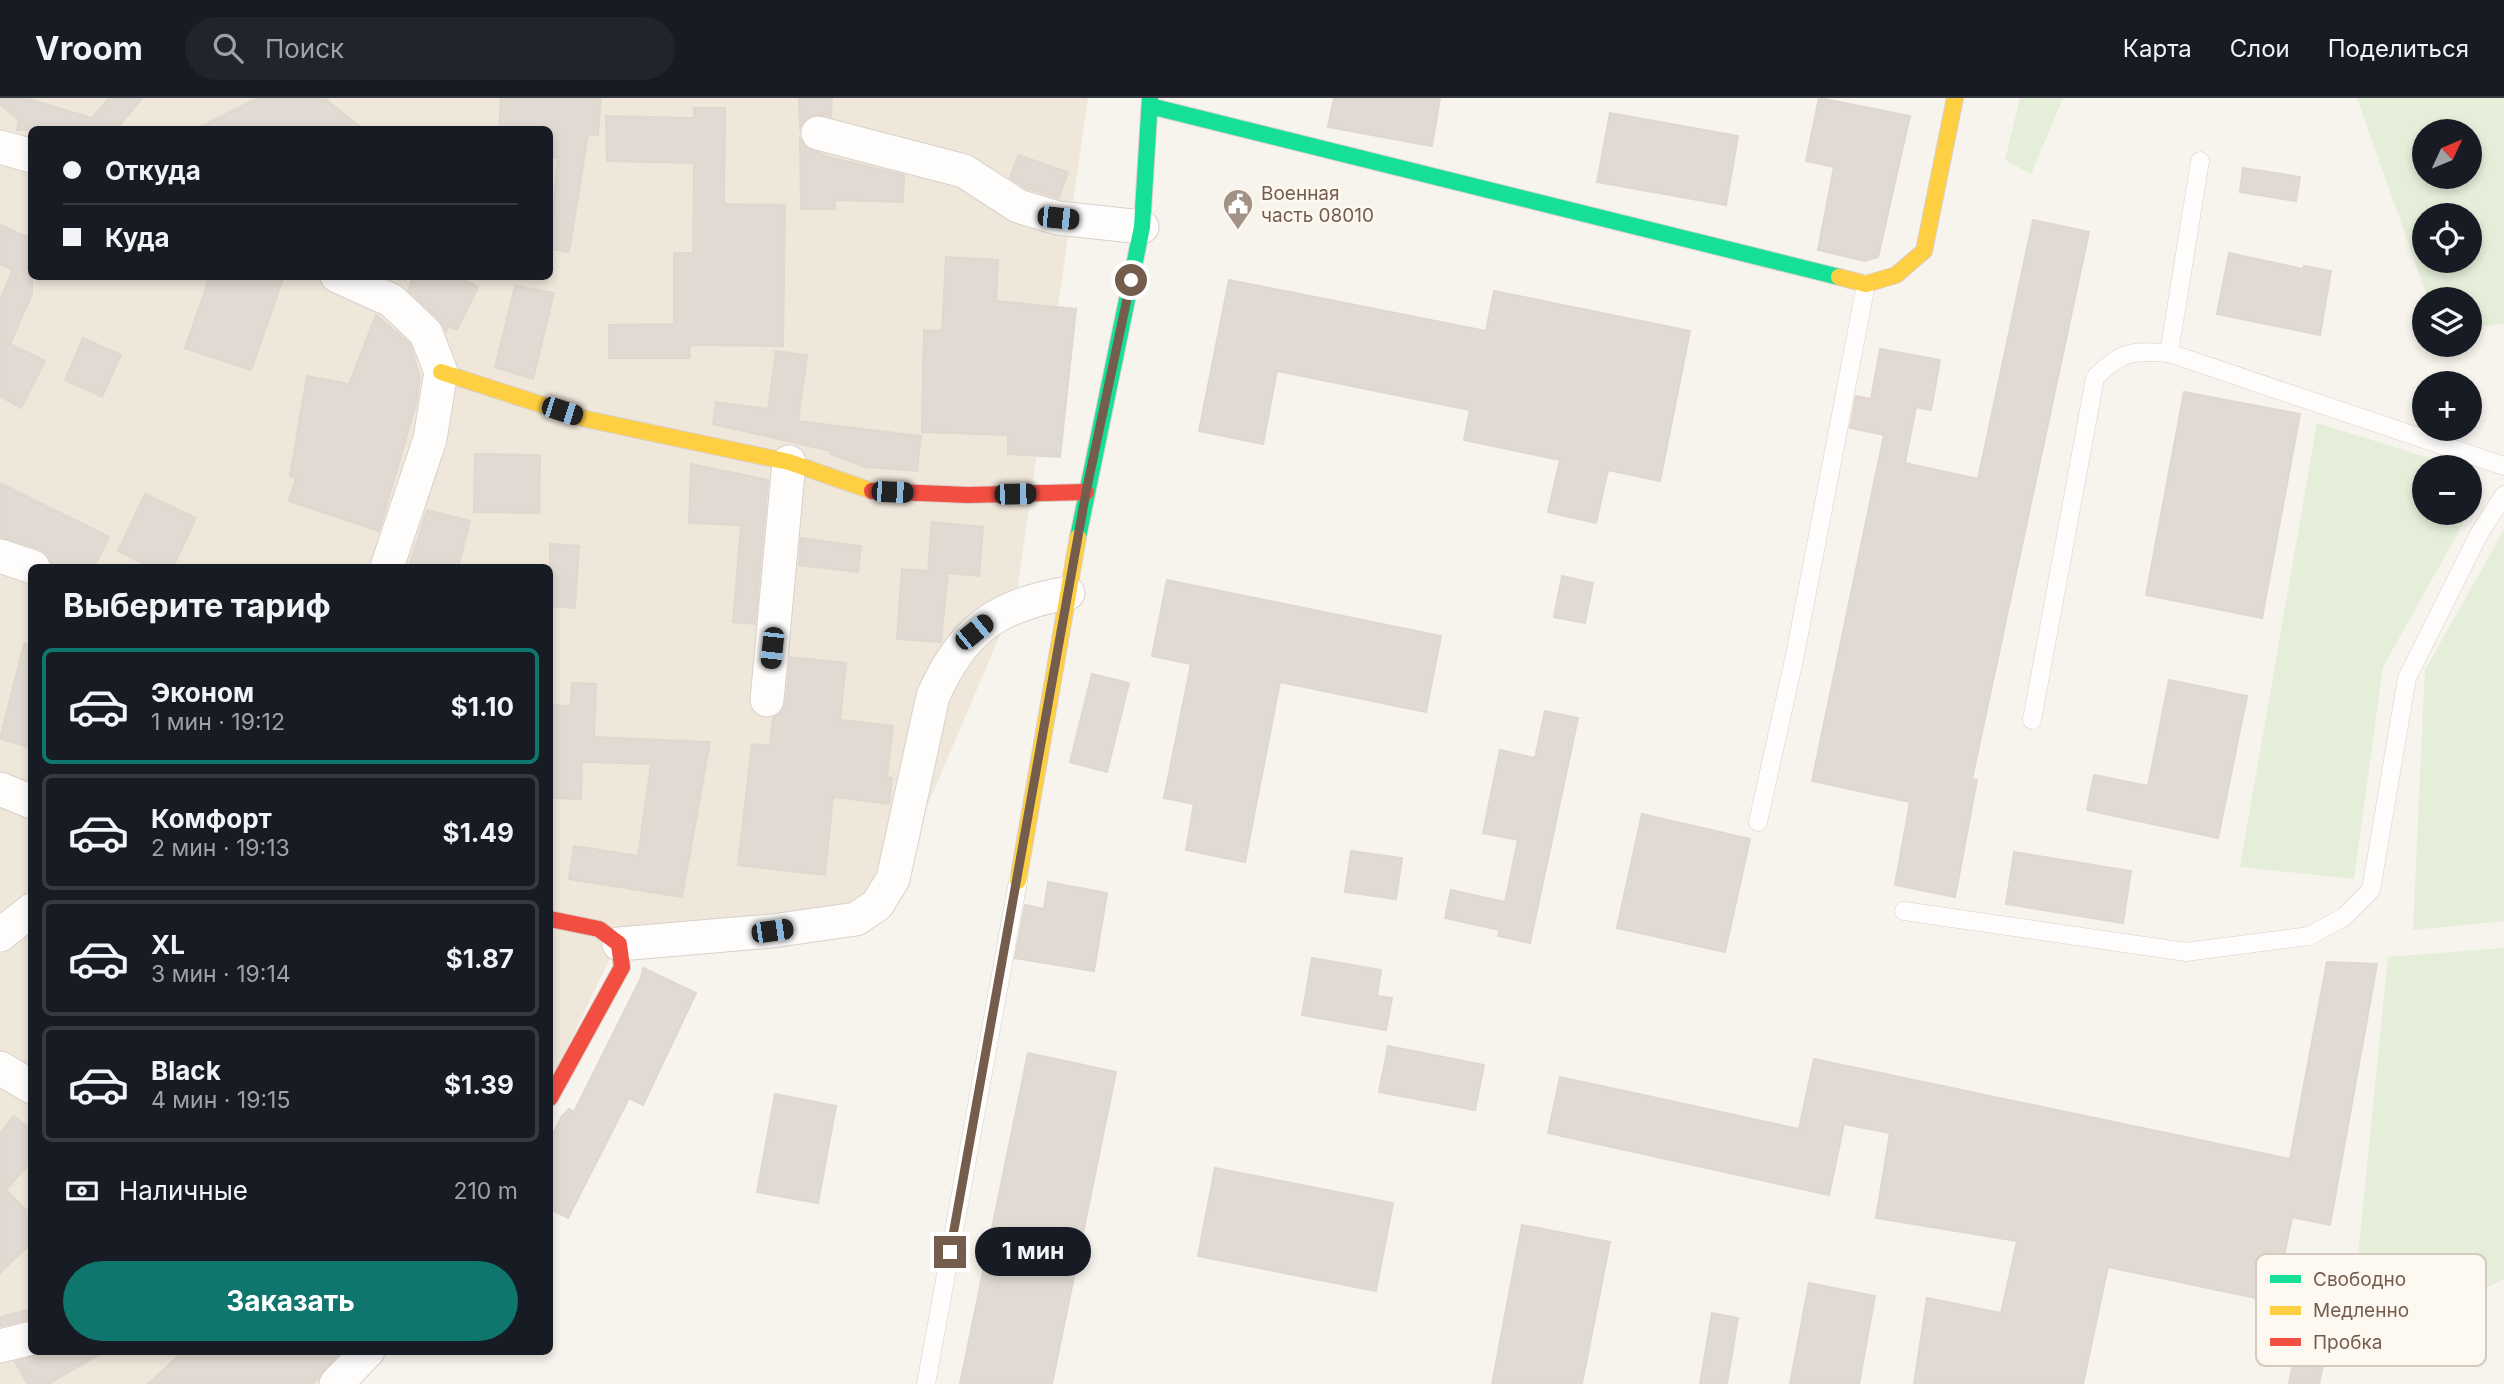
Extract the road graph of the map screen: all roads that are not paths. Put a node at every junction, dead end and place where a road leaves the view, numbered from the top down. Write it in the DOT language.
graph roads {
  1 [pos="1955,98"];
  2 [pos="1150,102"];
  3 [pos="818,133"];
  4 [pos="0,147"];
  5 [pos="28,155"];
  6 [pos="2200,161"];
  7 [pos="1142,228"];
  8 [pos="346,280"];
  9 [pos="1866,284"];
  10 [pos="2169,353"];
  11 [pos="441,372"];
  12 [pos="789,462"];
  13 [pos="2504,466"];
  14 [pos="1086,492"];
  15 [pos="2504,495"];
  16 [pos="0,556"];
  17 [pos="388,564"];
  18 [pos="28,565"];
  19 [pos="1068,593"];
  20 [pos="767,701"];
  21 [pos="2032,720"];
  22 [pos="0,789"];
  23 [pos="28,801"];
  24 [pos="1758,822"];
  25 [pos="1018,881"];
  26 [pos="1904,911"];
  27 [pos="28,913"];
  28 [pos="553,920"];
  29 [pos="0,935"];
  30 [pos="619,944"];
  31 [pos="0,1068"];
  32 [pos="28,1085"];
  33 [pos="553,1093"];
  34 [pos="28,1339"];
  35 [pos="0,1346"];
  36 [pos="364,1355"];
  37 [pos="336,1384"];
  38 [pos="926,1384"];
  1 -- 9 [label="street"];
  2 -- 7 [label="street"];
  2 -- 9 [label="street"];
  3 -- 7 [label="street"];
  4 -- 5 [label="street"];
  6 -- 10 [label="lane"];
  7 -- 14 [label="street"];
  8 -- 11 [label="street"];
  9 -- 24 [label="lane"];
  10 -- 13 [label="lane"];
  10 -- 21 [label="lane"];
  11 -- 12 [label="street"];
  11 -- 17 [label="street"];
  12 -- 14 [label="street"];
  12 -- 20 [label="street"];
  14 -- 19 [label="street"];
  15 -- 26 [label="lane"];
  16 -- 18 [label="street"];
  19 -- 25 [label="street"];
  19 -- 30 [label="street"];
  22 -- 23 [label="street"];
  25 -- 38 [label="lane"];
  27 -- 29 [label="street"];
  28 -- 30 [label="street"];
  30 -- 33 [label="street"];
  31 -- 32 [label="street"];
  34 -- 35 [label="street"];
  36 -- 37 [label="street"];
}
